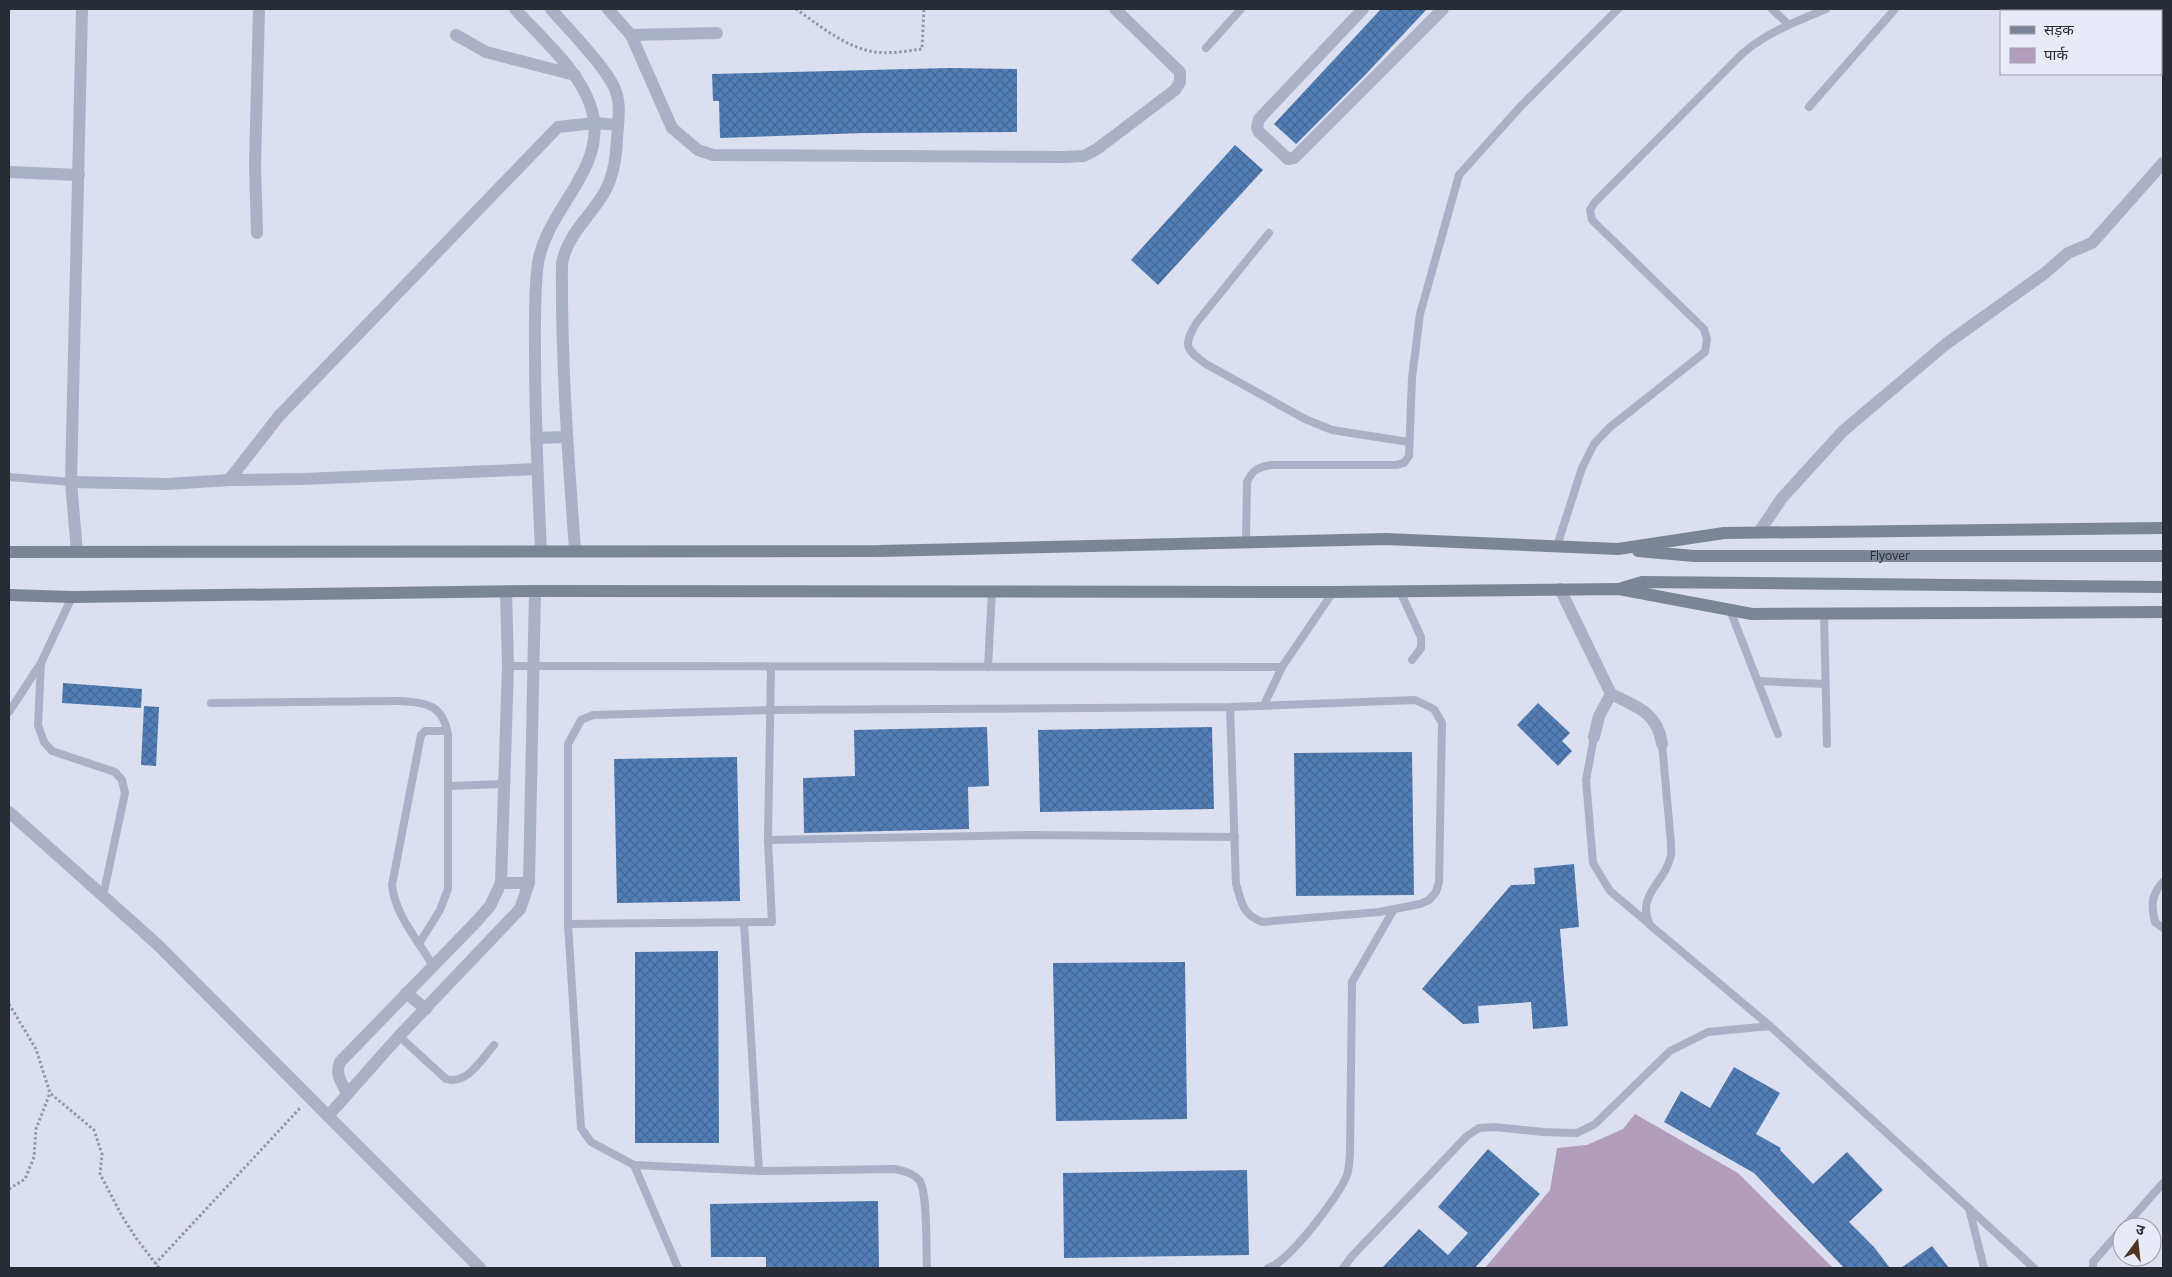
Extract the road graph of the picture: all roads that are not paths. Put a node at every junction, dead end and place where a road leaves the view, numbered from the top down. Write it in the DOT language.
graph roads {
  1 [pos="82,9"];
  2 [pos="258,9"];
  3 [pos="515,9"];
  4 [pos="550,9"];
  5 [pos="608,9"];
  6 [pos="1115,9"];
  7 [pos="1241,9"];
  8 [pos="1363,9"];
  9 [pos="1443,9"];
  10 [pos="1618,9"];
  11 [pos="1772,9"];
  12 [pos="1826,9"];
  13 [pos="1895,9"];
  14 [pos="1788,24"];
  15 [pos="717,33"];
  16 [pos="631,34"];
  17 [pos="456,35"];
  18 [pos="1206,48"];
  19 [pos="575,75"];
  20 [pos="1809,107"];
  21 [pos="595,123"];
  22 [pos="618,125"];
  23 [pos="2163,163"];
  24 [pos="9,172"];
  25 [pos="79,175"];
  26 [pos="257,233"];
  27 [pos="1269,233"];
  28 [pos="566,437"];
  29 [pos="536,438"];
  30 [pos="1409,442"];
  31 [pos="537,469"];
  32 [pos="9,477"];
  33 [pos="229,480"];
  34 [pos="71,482"];
  35 [pos="2163,528"];
  36 [pos="1759,532"];
  37 [pos="1246,542"];
  38 [pos="1557,546"];
  39 [pos="1618,549"];
  40 [pos="575,550"];
  41 [pos="541,551"];
  42 [pos="9,552"];
  43 [pos="77,552"];
  44 [pos="2163,556"];
  45 [pos="2163,587"];
  46 [pos="1560,588"];
  47 [pos="1619,589"];
  48 [pos="506,591"];
  49 [pos="535,591"];
  50 [pos="992,591"];
  51 [pos="1400,591"];
  52 [pos="1333,592"];
  53 [pos="9,596"];
  54 [pos="72,597"];
  55 [pos="1730,610"];
  56 [pos="2163,612"];
  57 [pos="1824,613"];
  58 [pos="1412,660"];
  59 [pos="41,663"];
  60 [pos="508,666"];
  61 [pos="534,667"];
  62 [pos="772,667"];
  63 [pos="988,667"];
  64 [pos="1282,667"];
  65 [pos="1758,681"];
  66 [pos="1825,684"];
  67 [pos="1611,694"];
  68 [pos="211,703"];
  69 [pos="1264,705"];
  70 [pos="1230,707"];
  71 [pos="770,710"];
  72 [pos="9,712"];
  73 [pos="447,731"];
  74 [pos="1778,734"];
  75 [pos="1594,737"];
  76 [pos="1662,744"];
  77 [pos="1827,744"];
  78 [pos="504,784"];
  79 [pos="448,786"];
  80 [pos="9,812"];
  81 [pos="1235,837"];
  82 [pos="768,840"];
  83 [pos="2163,882"];
  84 [pos="501,883"];
  85 [pos="529,883"];
  86 [pos="103,896"];
  87 [pos="1394,909"];
  88 [pos="744,922"];
  89 [pos="568,924"];
  90 [pos="1650,925"];
  91 [pos="2163,928"];
  92 [pos="420,942"];
  93 [pos="433,966"];
  94 [pos="406,994"];
  95 [pos="426,1009"];
  96 [pos="1770,1026"];
  97 [pos="399,1036"];
  98 [pos="494,1045"];
  99 [pos="348,1093"];
  100 [pos="328,1116"];
  101 [pos="634,1165"];
  102 [pos="759,1171"];
  103 [pos="2163,1182"];
  104 [pos="1969,1208"];
  105 [pos="2133,1217"];
  106 [pos="2112,1240"];
  107 [pos="480,1268"];
  108 [pos="678,1268"];
  109 [pos="927,1268"];
  110 [pos="1268,1268"];
  111 [pos="1342,1268"];
  112 [pos="1984,1268"];
  113 [pos="2034,1268"];
  114 [pos="2093,1268"];
  1 -- 25 [label="street"];
  2 -- 26 [label="street"];
  3 -- 19 [label="street"];
  4 -- 22 [label="street"];
  5 -- 16 [label="street"];
  6 -- 16 [label="street"];
  7 -- 18 [label="lane"];
  8 -- 9 [label="street"];
  10 -- 30 [label="lane"];
  11 -- 14 [label="lane"];
  12 -- 14 [label="lane"];
  13 -- 20 [label="lane"];
  14 -- 38 [label="lane"];
  15 -- 16 [label="street"];
  17 -- 19 [label="street"];
  19 -- 21 [label="street"];
  21 -- 22 [label="street"];
  21 -- 29 [label="street"];
  21 -- 33 [label="street"];
  22 -- 28 [label="street"];
  23 -- 36 [label="street"];
  24 -- 25 [label="street"];
  25 -- 34 [label="street"];
  27 -- 30 [label="lane"];
  28 -- 29 [label="street"];
  28 -- 40 [label="street"];
  29 -- 31 [label="street"];
  30 -- 37 [label="lane"];
  31 -- 33 [label="street"];
  31 -- 41 [label="street"];
  32 -- 34 [label="lane"];
  33 -- 34 [label="street"];
  34 -- 43 [label="street"];
  35 -- 36 [label="main road"];
  36 -- 39 [label="main road"];
  37 -- 38 [label="main road"];
  37 -- 40 [label="main road"];
  38 -- 39 [label="main road"];
  39 -- 44 [label="main road, Flyover"];
  40 -- 41 [label="main road"];
  41 -- 43 [label="main road"];
  42 -- 43 [label="main road"];
  45 -- 47 [label="main road"];
  46 -- 47 [label="main road"];
  46 -- 51 [label="main road"];
  46 -- 67 [label="street"];
  47 -- 55 [label="main road"];
  48 -- 49 [label="main road"];
  48 -- 54 [label="main road"];
  48 -- 60 [label="street"];
  49 -- 50 [label="main road"];
  49 -- 61 [label="street"];
  50 -- 52 [label="main road"];
  50 -- 63 [label="lane"];
  51 -- 52 [label="main road"];
  51 -- 58 [label="lane"];
  52 -- 64 [label="lane"];
  53 -- 54 [label="main road"];
  54 -- 59 [label="lane"];
  55 -- 57 [label="main road"];
  55 -- 65 [label="lane"];
  56 -- 57 [label="main road"];
  57 -- 66 [label="lane"];
  59 -- 72 [label="lane"];
  59 -- 86 [label="lane"];
  60 -- 61 [label="lane"];
  60 -- 78 [label="street"];
  61 -- 62 [label="lane"];
  61 -- 85 [label="street"];
  62 -- 63 [label="lane"];
  62 -- 71 [label="lane"];
  63 -- 64 [label="lane"];
  64 -- 69 [label="lane"];
  65 -- 66 [label="lane"];
  65 -- 74 [label="lane"];
  66 -- 77 [label="lane"];
  67 -- 75 [label="street"];
  67 -- 76 [label="street"];
  68 -- 73 [label="lane"];
  69 -- 70 [label="lane"];
  69 -- 87 [label="lane"];
  70 -- 71 [label="lane"];
  70 -- 81 [label="lane"];
  71 -- 82 [label="lane"];
  71 -- 89 [label="lane"];
  73 -- 79 [label="lane"];
  73 -- 92 [label="lane"];
  75 -- 90 [label="lane"];
  76 -- 90 [label="lane"];
  78 -- 79 [label="lane"];
  78 -- 84 [label="street"];
  79 -- 92 [label="lane"];
  80 -- 86 [label="street"];
  81 -- 82 [label="lane"];
  81 -- 87 [label="lane"];
  82 -- 88 [label="lane"];
  83 -- 91 [label="lane"];
  84 -- 85 [label="street"];
  84 -- 93 [label="street"];
  85 -- 95 [label="street"];
  86 -- 100 [label="street"];
  87 -- 110 [label="lane"];
  88 -- 89 [label="lane"];
  88 -- 102 [label="lane"];
  89 -- 101 [label="lane"];
  90 -- 96 [label="lane"];
  92 -- 93 [label="lane"];
  93 -- 94 [label="street"];
  94 -- 95 [label="street"];
  94 -- 99 [label="street"];
  95 -- 97 [label="street"];
  96 -- 104 [label="lane"];
  96 -- 111 [label="lane"];
  97 -- 98 [label="lane"];
  97 -- 99 [label="street"];
  99 -- 100 [label="street"];
  100 -- 107 [label="street"];
  101 -- 102 [label="lane"];
  101 -- 108 [label="lane"];
  102 -- 109 [label="lane"];
  103 -- 105 [label="lane"];
  104 -- 112 [label="lane"];
  104 -- 113 [label="lane"];
  106 -- 114 [label="lane"];
}
